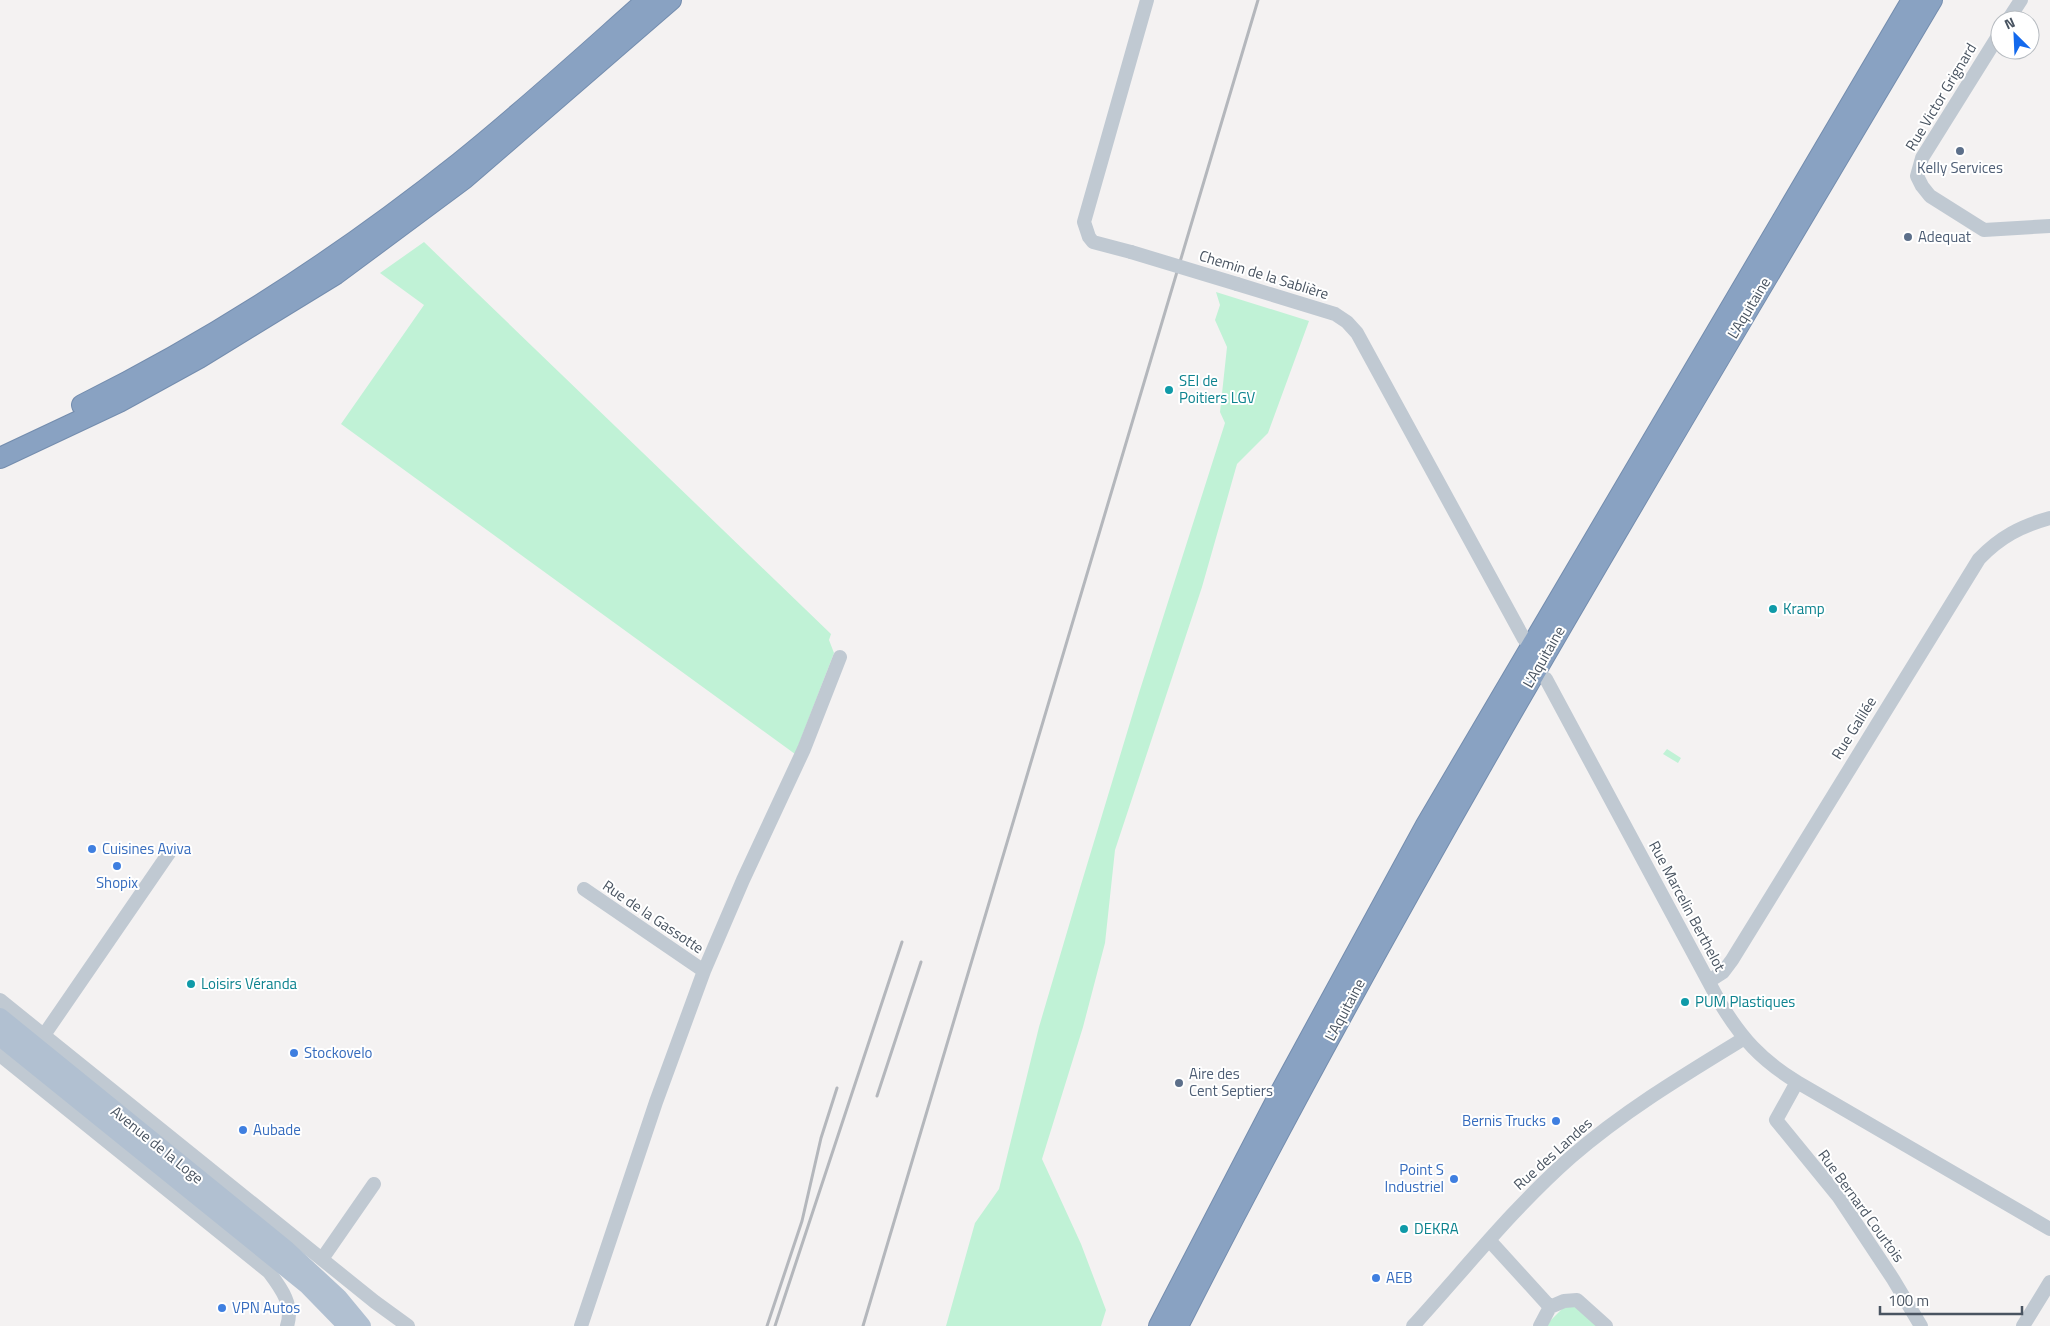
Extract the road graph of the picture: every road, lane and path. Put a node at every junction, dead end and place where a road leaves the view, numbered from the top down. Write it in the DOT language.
graph roads {
  1 [pos="647,0"];
  2 [pos="671,0"];
  3 [pos="1147,0"];
  4 [pos="1912,0"];
  5 [pos="1932,0"];
  6 [pos="1990,48"];
  7 [pos="2050,226"];
  8 [pos="0,444"];
  9 [pos="0,458"];
  10 [pos="2050,518"];
  11 [pos="1524,639"];
  12 [pos="840,657"];
  13 [pos="1546,679"];
  14 [pos="169,853"];
  15 [pos="584,889"];
  16 [pos="704,971"];
  17 [pos="1709,981"];
  18 [pos="0,1000"];
  19 [pos="0,1017"];
  20 [pos="44,1035"];
  21 [pos="0,1037"];
  22 [pos="1744,1039"];
  23 [pos="0,1055"];
  24 [pos="1797,1082"];
  25 [pos="374,1184"];
  26 [pos="2050,1229"];
  27 [pos="1489,1240"];
  28 [pos="315,1273"];
  29 [pos="2050,1282"];
  30 [pos="1550,1307"];
  31 [pos="287,1326"];
  32 [pos="347,1326"];
  33 [pos="362,1326"];
  34 [pos="408,1326"];
  35 [pos="581,1326"];
  36 [pos="1159,1326"];
  37 [pos="1178,1326"];
  38 [pos="1413,1326"];
  39 [pos="1540,1326"];
  40 [pos="1606,1326"];
  41 [pos="1921,1326"];
  42 [pos="2023,1326"];
  1 -- 8 [label="highway"];
  2 -- 9 [label="highway"];
  3 -- 11 [label="street, Chemin de la Sablière, bridge"];
  4 -- 36 [label="highway, L'Aquitaine"];
  5 -- 37 [label="highway, L'Aquitaine"];
  6 -- 7 [label="street, Rue Victor Grignard"];
  10 -- 17 [label="street, Rue Galilée"];
  12 -- 16 [label="street"];
  13 -- 17 [label="street, Rue Marcelin Berthelot"];
  14 -- 20 [label="street"];
  15 -- 16 [label="street, Rue de la Gassotte"];
  16 -- 35 [label="street"];
  17 -- 22 [label="street, Rue Marcelin Berthelot"];
  18 -- 20 [label="street"];
  19 -- 28 [label="main road, Avenue de la Loge"];
  20 -- 28 [label="street"];
  21 -- 28 [label="main road, Avenue de la Loge"];
  22 -- 24 [label="street, Rue Marcelin Berthelot"];
  22 -- 27 [label="street, Rue des Landes"];
  23 -- 31 [label="street"];
  24 -- 26 [label="street, Rue Marcelin Berthelot"];
  24 -- 41 [label="street, Rue Bernard Courtois"];
  25 -- 28 [label="street"];
  27 -- 30 [label="street"];
  27 -- 38 [label="street, Rue des Landes"];
  28 -- 32 [label="main road"];
  28 -- 33 [label="main road"];
  28 -- 34 [label="street"];
  29 -- 42 [label="street"];
  30 -- 39 [label="street"];
  30 -- 40 [label="street"];
}
